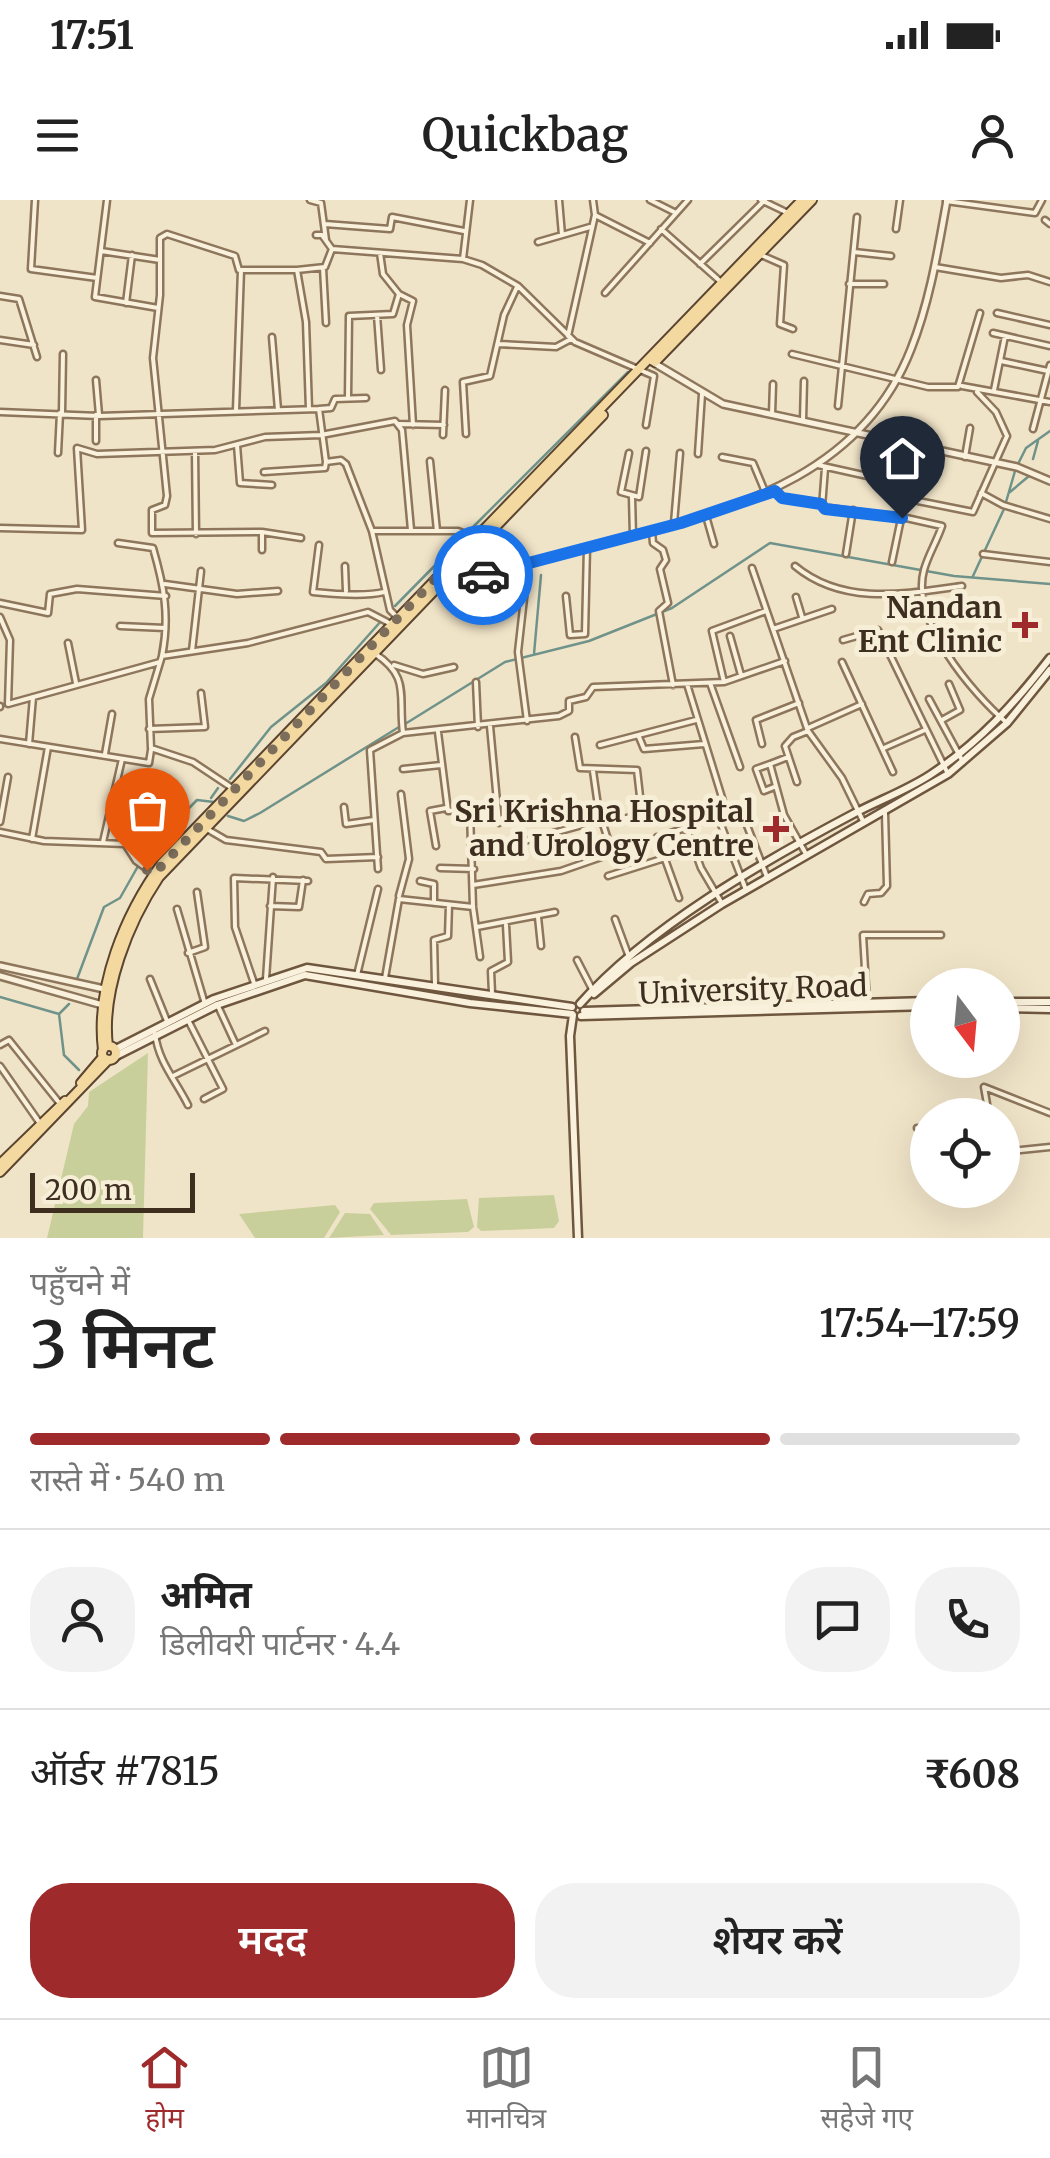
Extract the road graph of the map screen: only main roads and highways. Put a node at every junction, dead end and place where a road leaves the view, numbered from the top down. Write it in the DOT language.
graph roads {
  1 [pos="802,200"];
  2 [pos="812,200"];
  3 [pos="792,216"];
  4 [pos="1050,658"];
  5 [pos="1050,670"];
  6 [pos="1004,721"];
  7 [pos="961,758"];
  8 [pos="630,960"];
  9 [pos="216,1002"];
  10 [pos="910,1004"];
  11 [pos="1020,1005"];
  12 [pos="1050,1005"];
  13 [pos="578,1012"];
  14 [pos="186,1016"];
  15 [pos="154,1032"];
  16 [pos="109,1053"];
  17 [pos="43,1128"];
  18 [pos="0,1164"];
  19 [pos="0,1172"];
  20 [pos="578,1238"];
  1 -- 3 [label="main road"];
  2 -- 3 [label="main road"];
  3 -- 16 [label="main road"];
  4 -- 6 [label="main road"];
  5 -- 6 [label="main road"];
  6 -- 7 [label="main road"];
  7 -- 8 [label="main road"];
  7 -- 8 [label="main road"];
  8 -- 13 [label="main road"];
  9 -- 13 [label="main road"];
  9 -- 13 [label="main road"];
  9 -- 14 [label="main road"];
  9 -- 14 [label="main road"];
  10 -- 13 [label="main road, University Road"];
  11 -- 12 [label="main road"];
  13 -- 20 [label="main road"];
  14 -- 15 [label="main road"];
  14 -- 15 [label="main road"];
  15 -- 16 [label="main road"];
  16 -- 17 [label="main road"];
  16 -- 17 [label="main road"];
  17 -- 18 [label="main road"];
  17 -- 19 [label="main road"];
}
